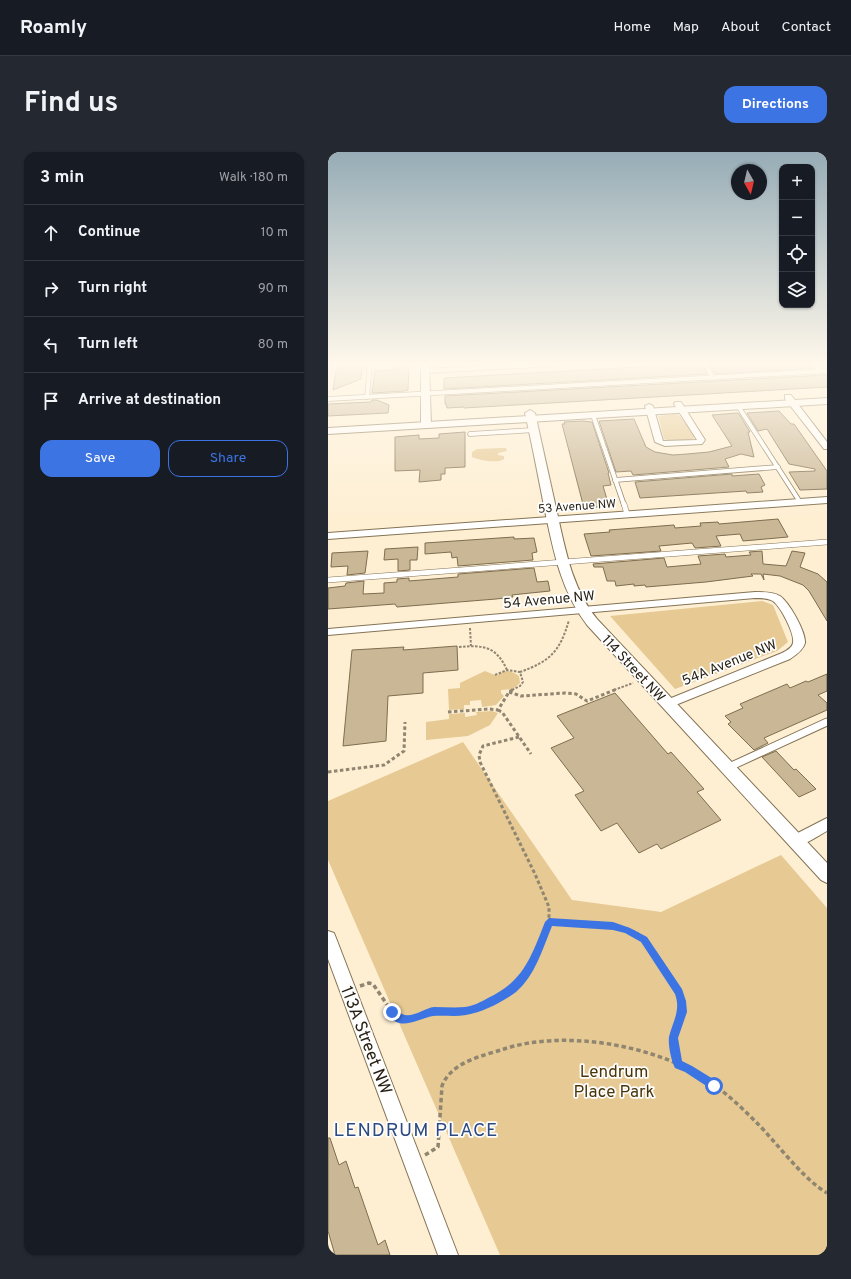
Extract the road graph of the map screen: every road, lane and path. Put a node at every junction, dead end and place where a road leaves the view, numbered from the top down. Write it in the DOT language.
graph roads {
  1 [pos="425,415"];
  2 [pos="586,415"];
  3 [pos="588,415"];
  4 [pos="593,415"];
  5 [pos="651,415"];
  6 [pos="686,415"];
  7 [pos="744,415"];
  8 [pos="802,415"];
  9 [pos="532,421"];
  10 [pos="425,422"];
  11 [pos="328,424"];
  12 [pos="328,431"];
  13 [pos="470,434"];
  14 [pos="827,447"];
  15 [pos="778,467"];
  16 [pos="615,480"];
  17 [pos="827,500"];
  18 [pos="800,502"];
  19 [pos="626,514"];
  20 [pos="554,520"];
  21 [pos="328,536"];
  22 [pos="827,542"];
  23 [pos="562,562"];
  24 [pos="328,580"];
  25 [pos="583,610"];
  26 [pos="470,620"];
  27 [pos="569,620"];
  28 [pos="328,632"];
  29 [pos="798,645"];
  30 [pos="471,646"];
  31 [pos="459,647"];
  32 [pos="507,670"];
  33 [pos="520,672"];
  34 [pos="495,675"];
  35 [pos="644,679"];
  36 [pos="509,692"];
  37 [pos="668,704"];
  38 [pos="498,710"];
  39 [pos="448,712"];
  40 [pos="405,722"];
  41 [pos="827,722"];
  42 [pos="519,737"];
  43 [pos="531,754"];
  44 [pos="727,768"];
  45 [pos="328,772"];
  46 [pos="827,824"];
  47 [pos="795,841"];
  48 [pos="827,875"];
  49 [pos="549,922"];
  50 [pos="328,938"];
  51 [pos="348,989"];
  52 [pos="678,1064"];
  53 [pos="413,1162"];
  54 [pos="827,1193"];
  55 [pos="448,1255"];
  1 -- 10 [label="street"];
  2 -- 9 [label="main road"];
  3 -- 9 [label="main road"];
  4 -- 16 [label="lane"];
  5 -- 6 [label="street"];
  7 -- 15 [label="lane"];
  8 -- 14 [label="street"];
  9 -- 10 [label="main road"];
  9 -- 13 [label="lane"];
  9 -- 20 [label="street, 114 Street NW"];
  10 -- 11 [label="main road"];
  10 -- 12 [label="main road"];
  15 -- 16 [label="lane"];
  15 -- 18 [label="lane"];
  16 -- 19 [label="lane"];
  17 -- 18 [label="street, 53 Avenue NW"];
  18 -- 19 [label="street, 53 Avenue NW"];
  19 -- 20 [label="street, 53 Avenue NW"];
  20 -- 21 [label="street, 53 Avenue NW"];
  20 -- 23 [label="street, 114 Street NW"];
  22 -- 23 [label="lane"];
  23 -- 24 [label="lane"];
  23 -- 25 [label="street, 114 Street NW"];
  25 -- 26 [label="street, 54 Avenue NW"];
  25 -- 29 [label="street, 54 Avenue NW"];
  25 -- 35 [label="street, 114 Street NW"];
  26 -- 28 [label="street, 54 Avenue NW"];
  26 -- 30 [label="path"];
  27 -- 33 [label="path"];
  29 -- 37 [label="street, 54A Avenue NW"];
  30 -- 31 [label="path"];
  30 -- 32 [label="path"];
  32 -- 33 [label="path"];
  32 -- 34 [label="path"];
  33 -- 36 [label="path"];
  35 -- 36 [label="path"];
  35 -- 37 [label="street, 114 Street NW"];
  36 -- 38 [label="path"];
  37 -- 44 [label="street, 114 Street NW"];
  38 -- 39 [label="path"];
  38 -- 42 [label="path"];
  40 -- 45 [label="path"];
  41 -- 44 [label="lane"];
  42 -- 43 [label="path"];
  42 -- 49 [label="path"];
  44 -- 47 [label="street, 114 Street NW"];
  46 -- 47 [label="street"];
  47 -- 48 [label="street, 114 Street NW"];
  49 -- 51 [label="path"];
  49 -- 52 [label="path"];
  50 -- 51 [label="street, 113A Street NW"];
  51 -- 53 [label="street, 113A Street NW"];
  52 -- 53 [label="path"];
  52 -- 54 [label="path"];
  53 -- 55 [label="street, 113A Street NW"];
}
